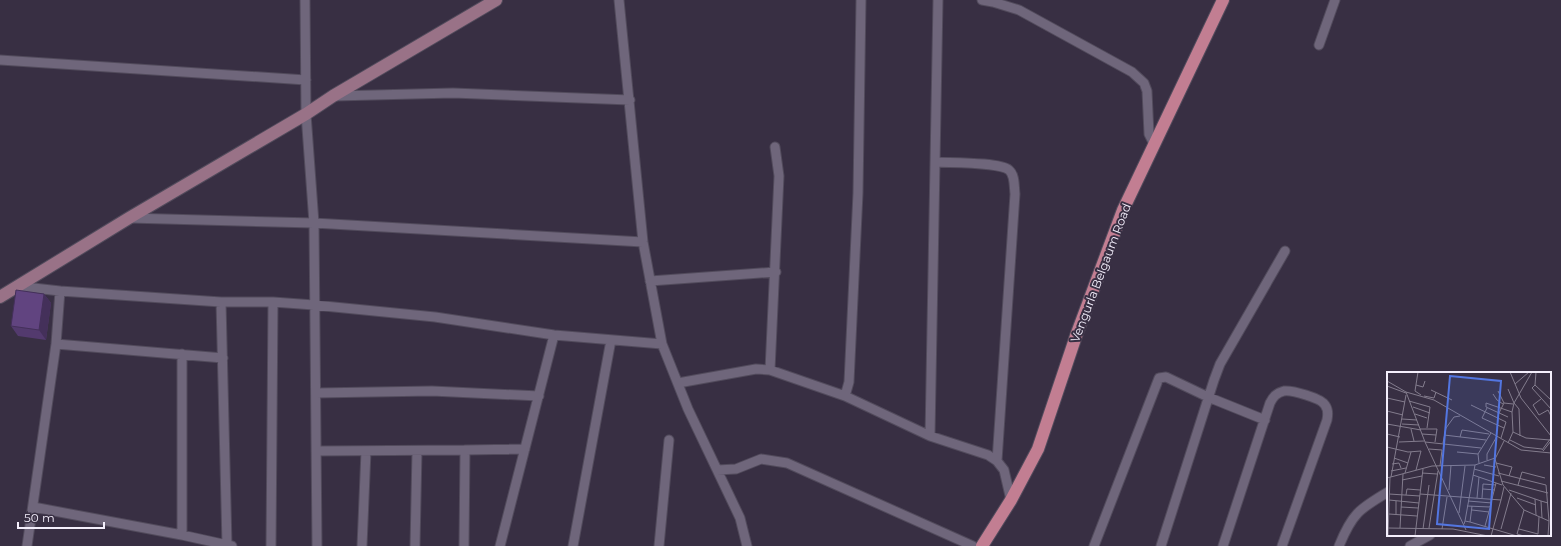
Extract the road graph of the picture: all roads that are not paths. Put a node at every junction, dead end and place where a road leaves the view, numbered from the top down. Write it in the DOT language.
graph roads {
  1 [pos="304,0"];
  2 [pos="496,0"];
  3 [pos="619,0"];
  4 [pos="861,0"];
  5 [pos="938,0"];
  6 [pos="982,0"];
  7 [pos="1223,0"];
  8 [pos="1335,0"];
  9 [pos="1319,45"];
  10 [pos="0,60"];
  11 [pos="306,80"];
  12 [pos="333,96"];
  13 [pos="630,100"];
  14 [pos="306,114"];
  15 [pos="1154,144"];
  16 [pos="775,147"];
  17 [pos="935,162"];
  18 [pos="129,218"];
  19 [pos="314,223"];
  20 [pos="643,242"];
  21 [pos="1284,251"];
  22 [pos="776,272"];
  23 [pos="650,281"];
  24 [pos="16,286"];
  25 [pos="60,291"];
  26 [pos="0,297"];
  27 [pos="221,302"];
  28 [pos="273,302"];
  29 [pos="314,305"];
  30 [pos="554,336"];
  31 [pos="611,340"];
  32 [pos="56,344"];
  33 [pos="662,344"];
  34 [pos="182,354"];
  35 [pos="223,358"];
  36 [pos="770,370"];
  37 [pos="678,383"];
  38 [pos="316,393"];
  39 [pos="538,396"];
  40 [pos="845,396"];
  41 [pos="1208,397"];
  42 [pos="1264,420"];
  43 [pos="930,436"];
  44 [pos="669,440"];
  45 [pos="525,449"];
  46 [pos="465,450"];
  47 [pos="316,451"];
  48 [pos="366,451"];
  49 [pos="417,451"];
  50 [pos="997,461"];
  51 [pos="717,470"];
  52 [pos="1387,493"];
  53 [pos="1011,500"];
  54 [pos="33,507"];
  55 [pos="182,535"];
  56 [pos="1428,536"];
  57 [pos="229,545"];
  58 [pos="1225,545"];
  59 [pos="27,546"];
  60 [pos="271,546"];
  61 [pos="317,546"];
  62 [pos="362,546"];
  63 [pos="415,546"];
  64 [pos="464,546"];
  65 [pos="500,546"];
  66 [pos="573,546"];
  67 [pos="659,546"];
  68 [pos="748,546"];
  69 [pos="973,546"];
  70 [pos="982,546"];
  71 [pos="1094,546"];
  72 [pos="1161,546"];
  73 [pos="1282,546"];
  74 [pos="1339,546"];
  75 [pos="1410,546"];
  1 -- 11 [label="street"];
  2 -- 12 [label="main road"];
  3 -- 13 [label="street"];
  4 -- 40 [label="street"];
  5 -- 17 [label="street"];
  6 -- 15 [label="street"];
  7 -- 15 [label="main road, Vengurla Belgaum Road"];
  8 -- 9 [label="street"];
  10 -- 11 [label="street"];
  11 -- 14 [label="street"];
  12 -- 13 [label="street"];
  12 -- 14 [label="main road"];
  13 -- 20 [label="street"];
  14 -- 18 [label="main road"];
  14 -- 19 [label="street"];
  15 -- 53 [label="main road, Vengurla Belgaum Road"];
  16 -- 22 [label="street"];
  17 -- 43 [label="street"];
  17 -- 50 [label="street"];
  18 -- 19 [label="street"];
  18 -- 24 [label="main road"];
  19 -- 20 [label="street"];
  19 -- 29 [label="street"];
  20 -- 23 [label="street"];
  21 -- 41 [label="street"];
  22 -- 23 [label="street"];
  22 -- 36 [label="street"];
  23 -- 33 [label="street"];
  24 -- 25 [label="street"];
  24 -- 26 [label="main road"];
  25 -- 27 [label="street"];
  25 -- 32 [label="street"];
  27 -- 28 [label="street"];
  27 -- 35 [label="street"];
  28 -- 29 [label="street"];
  28 -- 60 [label="street"];
  29 -- 30 [label="street"];
  29 -- 38 [label="street"];
  30 -- 31 [label="street"];
  30 -- 39 [label="street"];
  31 -- 33 [label="street"];
  31 -- 66 [label="street"];
  32 -- 34 [label="street"];
  32 -- 54 [label="street"];
  33 -- 37 [label="street"];
  34 -- 35 [label="street"];
  34 -- 55 [label="street"];
  35 -- 57 [label="street"];
  36 -- 37 [label="street"];
  36 -- 40 [label="street"];
  37 -- 51 [label="street"];
  38 -- 39 [label="street"];
  38 -- 47 [label="street"];
  39 -- 45 [label="street"];
  40 -- 43 [label="street"];
  41 -- 42 [label="street"];
  41 -- 71 [label="street"];
  41 -- 72 [label="street"];
  42 -- 58 [label="street"];
  42 -- 73 [label="street"];
  43 -- 50 [label="street"];
  44 -- 67 [label="street"];
  45 -- 46 [label="street"];
  45 -- 65 [label="street"];
  46 -- 49 [label="street"];
  46 -- 64 [label="street"];
  47 -- 48 [label="street"];
  47 -- 61 [label="street"];
  48 -- 49 [label="street"];
  48 -- 62 [label="street"];
  49 -- 63 [label="street"];
  50 -- 53 [label="street"];
  51 -- 68 [label="street"];
  51 -- 69 [label="street"];
  52 -- 74 [label="street"];
  53 -- 70 [label="main road, Vengurla Belgaum Road"];
  54 -- 55 [label="street"];
  54 -- 59 [label="street"];
  55 -- 57 [label="street"];
  56 -- 75 [label="street"];
}
